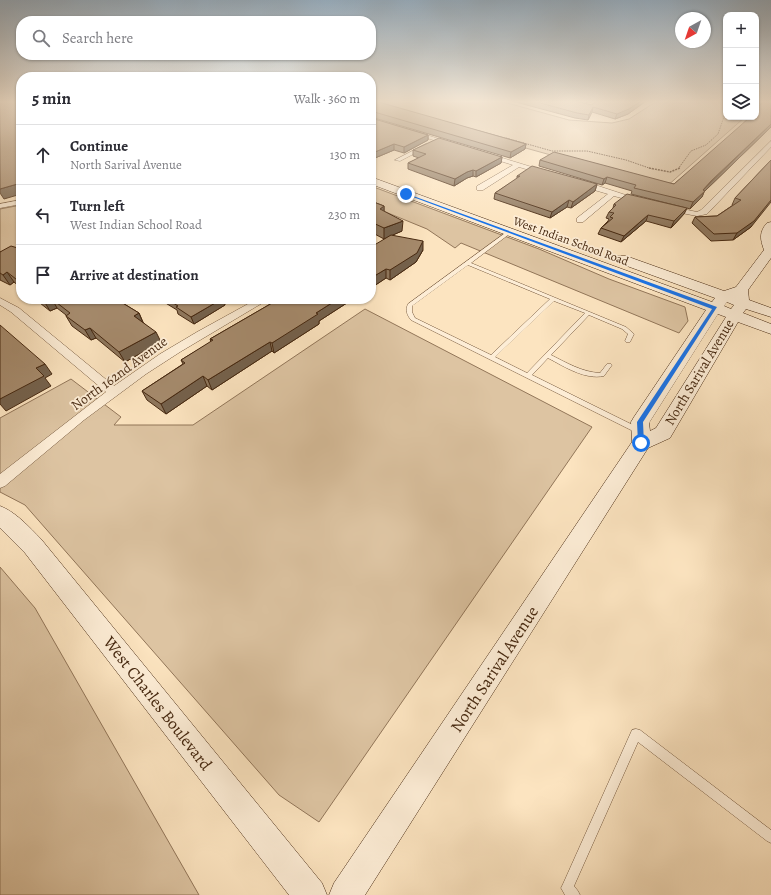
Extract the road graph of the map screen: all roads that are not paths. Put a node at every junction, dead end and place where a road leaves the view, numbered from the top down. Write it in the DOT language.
graph roads {
  1 [pos="432,143"];
  2 [pos="447,143"];
  3 [pos="771,143"];
  4 [pos="460,147"];
  5 [pos="482,153"];
  6 [pos="398,160"];
  7 [pos="518,164"];
  8 [pos="376,172"];
  9 [pos="554,176"];
  10 [pos="569,180"];
  11 [pos="376,182"];
  12 [pos="480,188"];
  13 [pos="613,193"];
  14 [pos="16,203"];
  15 [pos="650,203"];
  16 [pos="0,206"];
  17 [pos="661,206"];
  18 [pos="580,220"];
  19 [pos="771,226"];
  20 [pos="510,232"];
  21 [pos="548,233"];
  22 [pos="770,249"];
  23 [pos="606,254"];
  24 [pos="467,263"];
  25 [pos="553,299"];
  26 [pos="0,301"];
  27 [pos="720,302"];
  28 [pos="739,302"];
  29 [pos="250,304"];
  30 [pos="588,313"];
  31 [pos="771,313"];
  32 [pos="771,329"];
  33 [pos="628,340"];
  34 [pos="548,356"];
  35 [pos="492,358"];
  36 [pos="609,365"];
  37 [pos="528,376"];
  38 [pos="114,392"];
  39 [pos="641,438"];
  40 [pos="0,482"];
  41 [pos="0,515"];
  42 [pos="771,837"];
  43 [pos="310,895"];
  44 [pos="346,895"];
  45 [pos="574,895"];
  1 -- 6 [label="street"];
  2 -- 4 [label="street"];
  3 -- 17 [label="street"];
  5 -- 7 [label="street"];
  7 -- 9 [label="street"];
  7 -- 12 [label="street"];
  8 -- 21 [label="street, West Indian School Road"];
  10 -- 13 [label="street"];
  11 -- 20 [label="street, West Indian School Road"];
  13 -- 15 [label="street"];
  13 -- 18 [label="street"];
  14 -- 16 [label="street"];
  19 -- 22 [label="street, North Sarival Avenue"];
  20 -- 24 [label="lane"];
  20 -- 27 [label="street, West Indian School Road"];
  22 -- 28 [label="street, North Sarival Avenue"];
  23 -- 27 [label="street, West Indian School Road"];
  24 -- 25 [label="lane"];
  24 -- 35 [label="lane"];
  25 -- 30 [label="lane"];
  25 -- 35 [label="lane"];
  26 -- 38 [label="street"];
  27 -- 28 [label="street, West Indian School Road"];
  27 -- 28 [label="street, North Sarival Avenue"];
  27 -- 39 [label="street, North Sarival Avenue"];
  28 -- 31 [label="street, West Indian School Road"];
  28 -- 32 [label="street, West Indian School Road"];
  28 -- 39 [label="street, North Sarival Avenue"];
  29 -- 38 [label="street, North 162nd Avenue"];
  30 -- 33 [label="lane"];
  30 -- 34 [label="lane"];
  34 -- 36 [label="lane"];
  34 -- 37 [label="lane"];
  35 -- 37 [label="lane"];
  37 -- 39 [label="lane"];
  38 -- 40 [label="street, North 162nd Avenue"];
  39 -- 44 [label="street, North Sarival Avenue"];
  41 -- 43 [label="street, West Charles Boulevard"];
  42 -- 45 [label="lane"];
}
